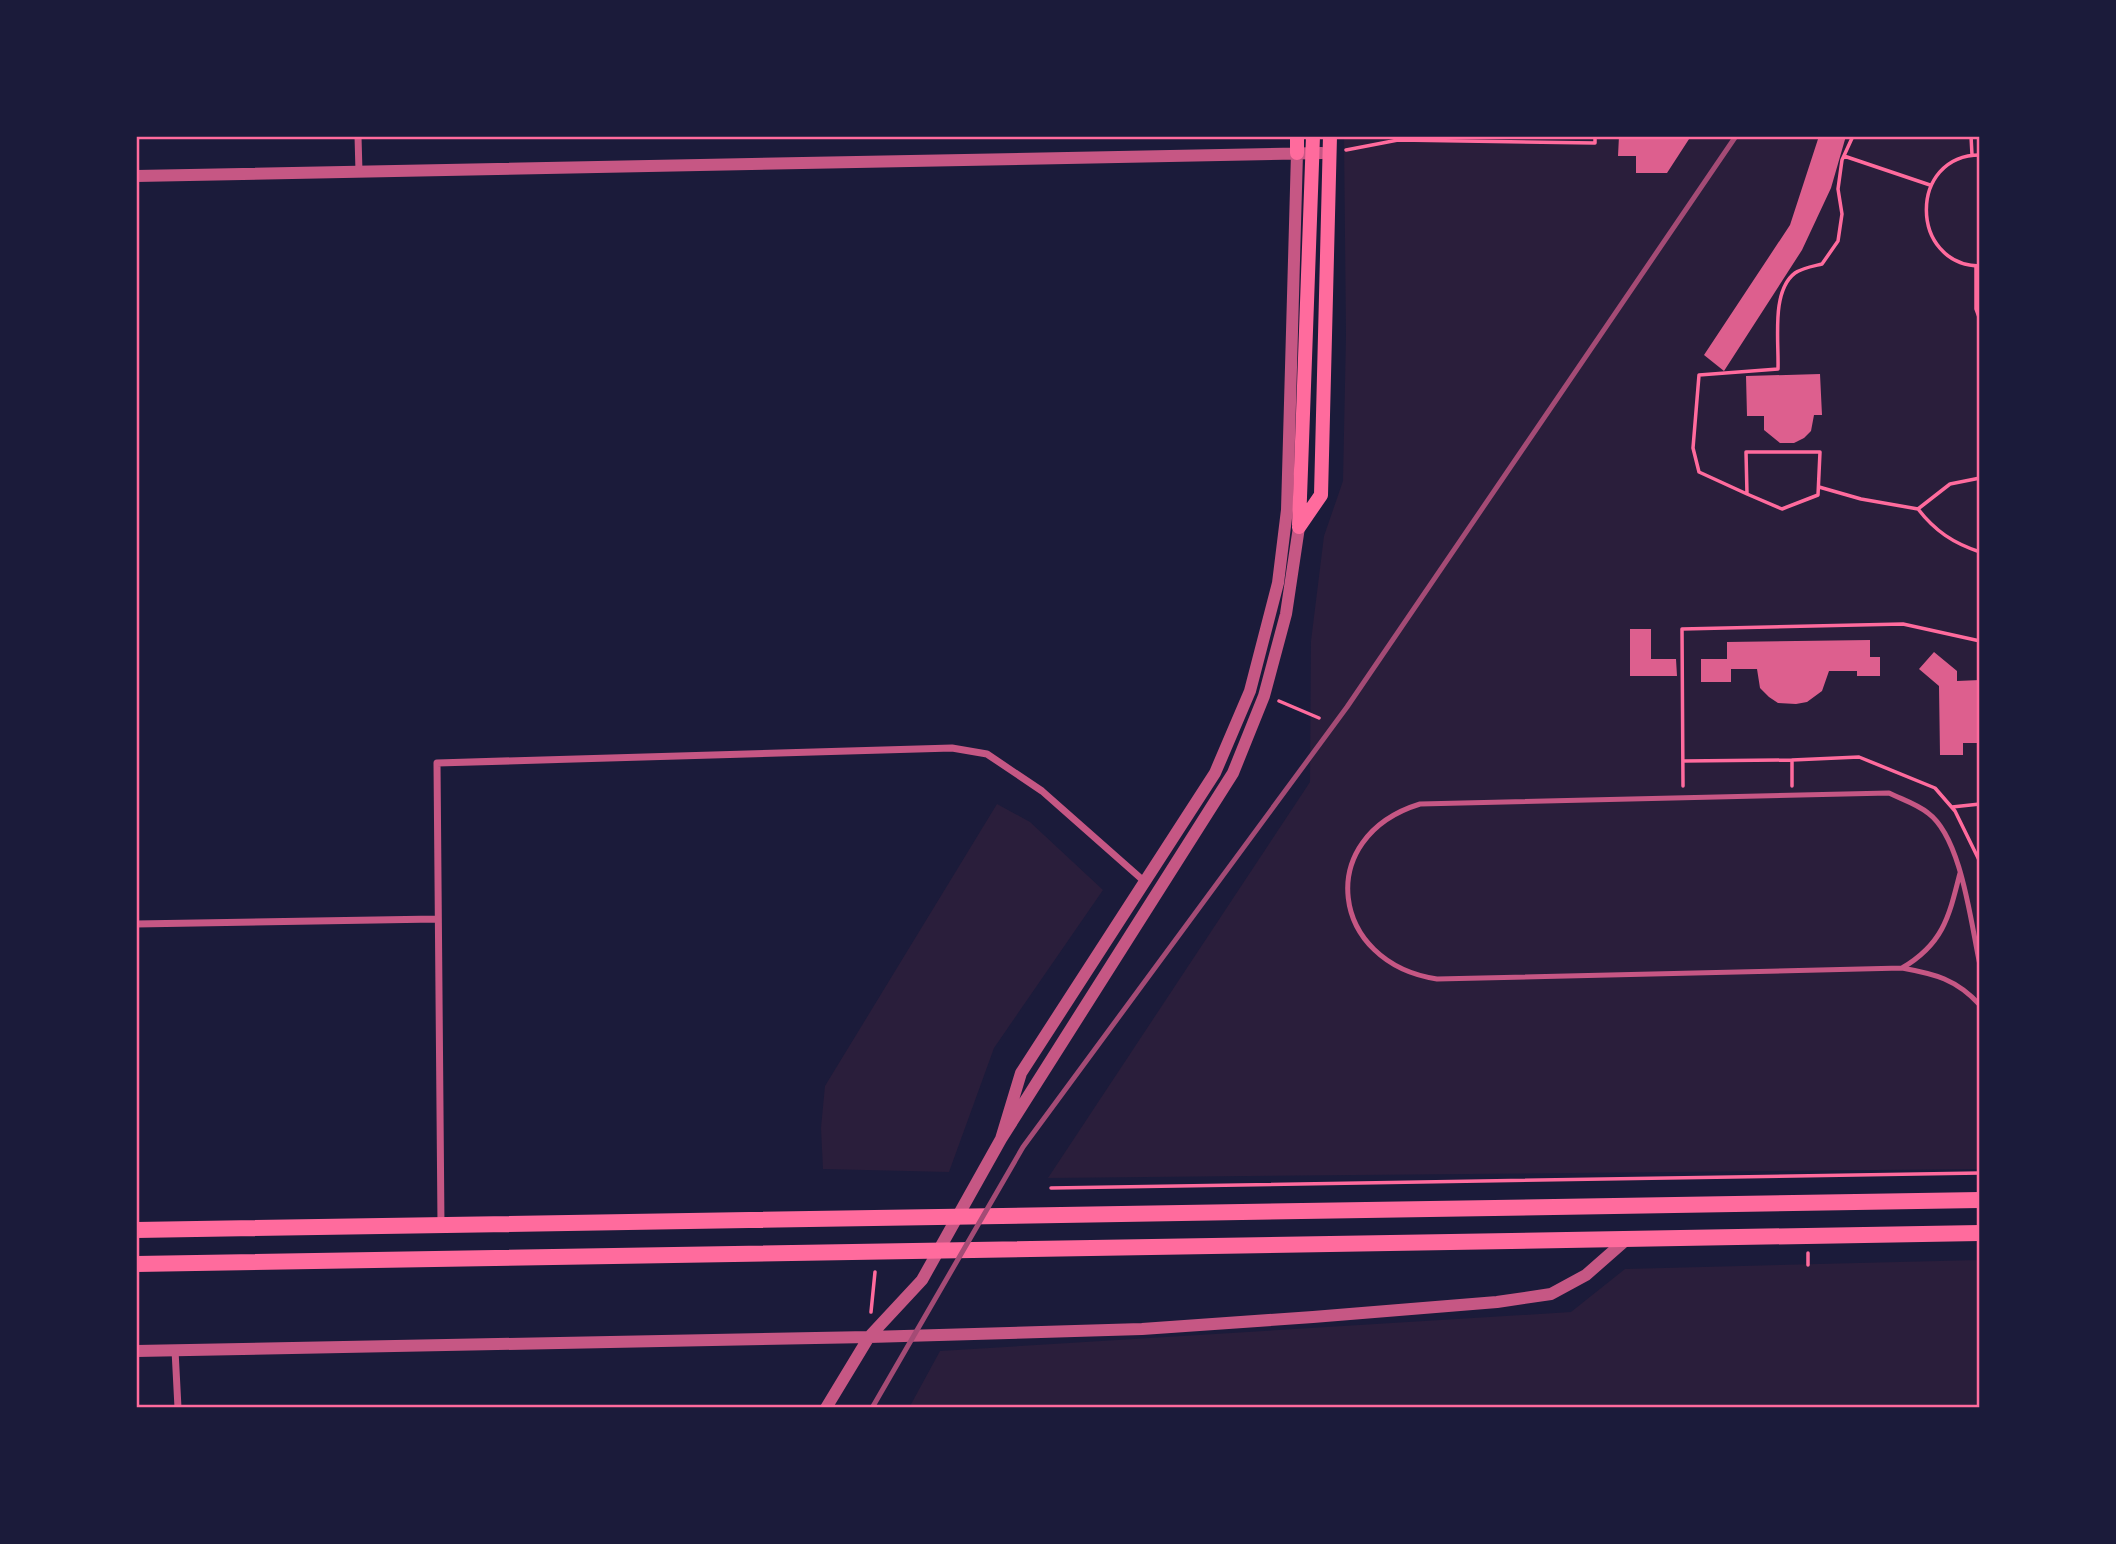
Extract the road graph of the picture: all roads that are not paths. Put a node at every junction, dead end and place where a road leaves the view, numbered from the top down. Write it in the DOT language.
graph roads {
  1 [pos="358,136"];
  2 [pos="1297,136"];
  3 [pos="1313,136"];
  4 [pos="1330,136"];
  5 [pos="1312,152"];
  6 [pos="1297,153"];
  7 [pos="1330,153"];
  8 [pos="359,172"];
  9 [pos="136,176"];
  10 [pos="1299,527"];
  11 [pos="1961,873"];
  12 [pos="1146,883"];
  13 [pos="436,919"];
  14 [pos="136,924"];
  15 [pos="1979,965"];
  16 [pos="1902,968"];
  17 [pos="1979,1005"];
  18 [pos="1001,1139"];
  19 [pos="1979,1200"];
  20 [pos="441,1226"];
  21 [pos="136,1230"];
  22 [pos="1979,1233"];
  23 [pos="1627,1239"];
  24 [pos="136,1264"];
  25 [pos="869,1337"];
  26 [pos="175,1350"];
  27 [pos="136,1351"];
  28 [pos="178,1408"];
  29 [pos="826,1408"];
  1 -- 8 [label="street"];
  2 -- 6 [label="main road"];
  3 -- 5 [label="main road"];
  4 -- 7 [label="main road"];
  5 -- 6 [label="street"];
  5 -- 7 [label="street"];
  5 -- 10 [label="main road"];
  6 -- 8 [label="street"];
  6 -- 12 [label="street"];
  7 -- 10 [label="main road"];
  8 -- 9 [label="street"];
  10 -- 18 [label="street"];
  11 -- 15 [label="lane"];
  11 -- 16 [label="lane"];
  11 -- 16 [label="lane"];
  12 -- 13 [label="street"];
  12 -- 18 [label="street"];
  13 -- 14 [label="street"];
  13 -- 20 [label="street"];
  16 -- 17 [label="lane"];
  18 -- 25 [label="street"];
  19 -- 20 [label="main road"];
  20 -- 21 [label="main road"];
  22 -- 23 [label="main road"];
  23 -- 24 [label="main road"];
  23 -- 25 [label="street"];
  25 -- 26 [label="street"];
  25 -- 29 [label="street"];
  26 -- 27 [label="street"];
  26 -- 28 [label="street"];
}
